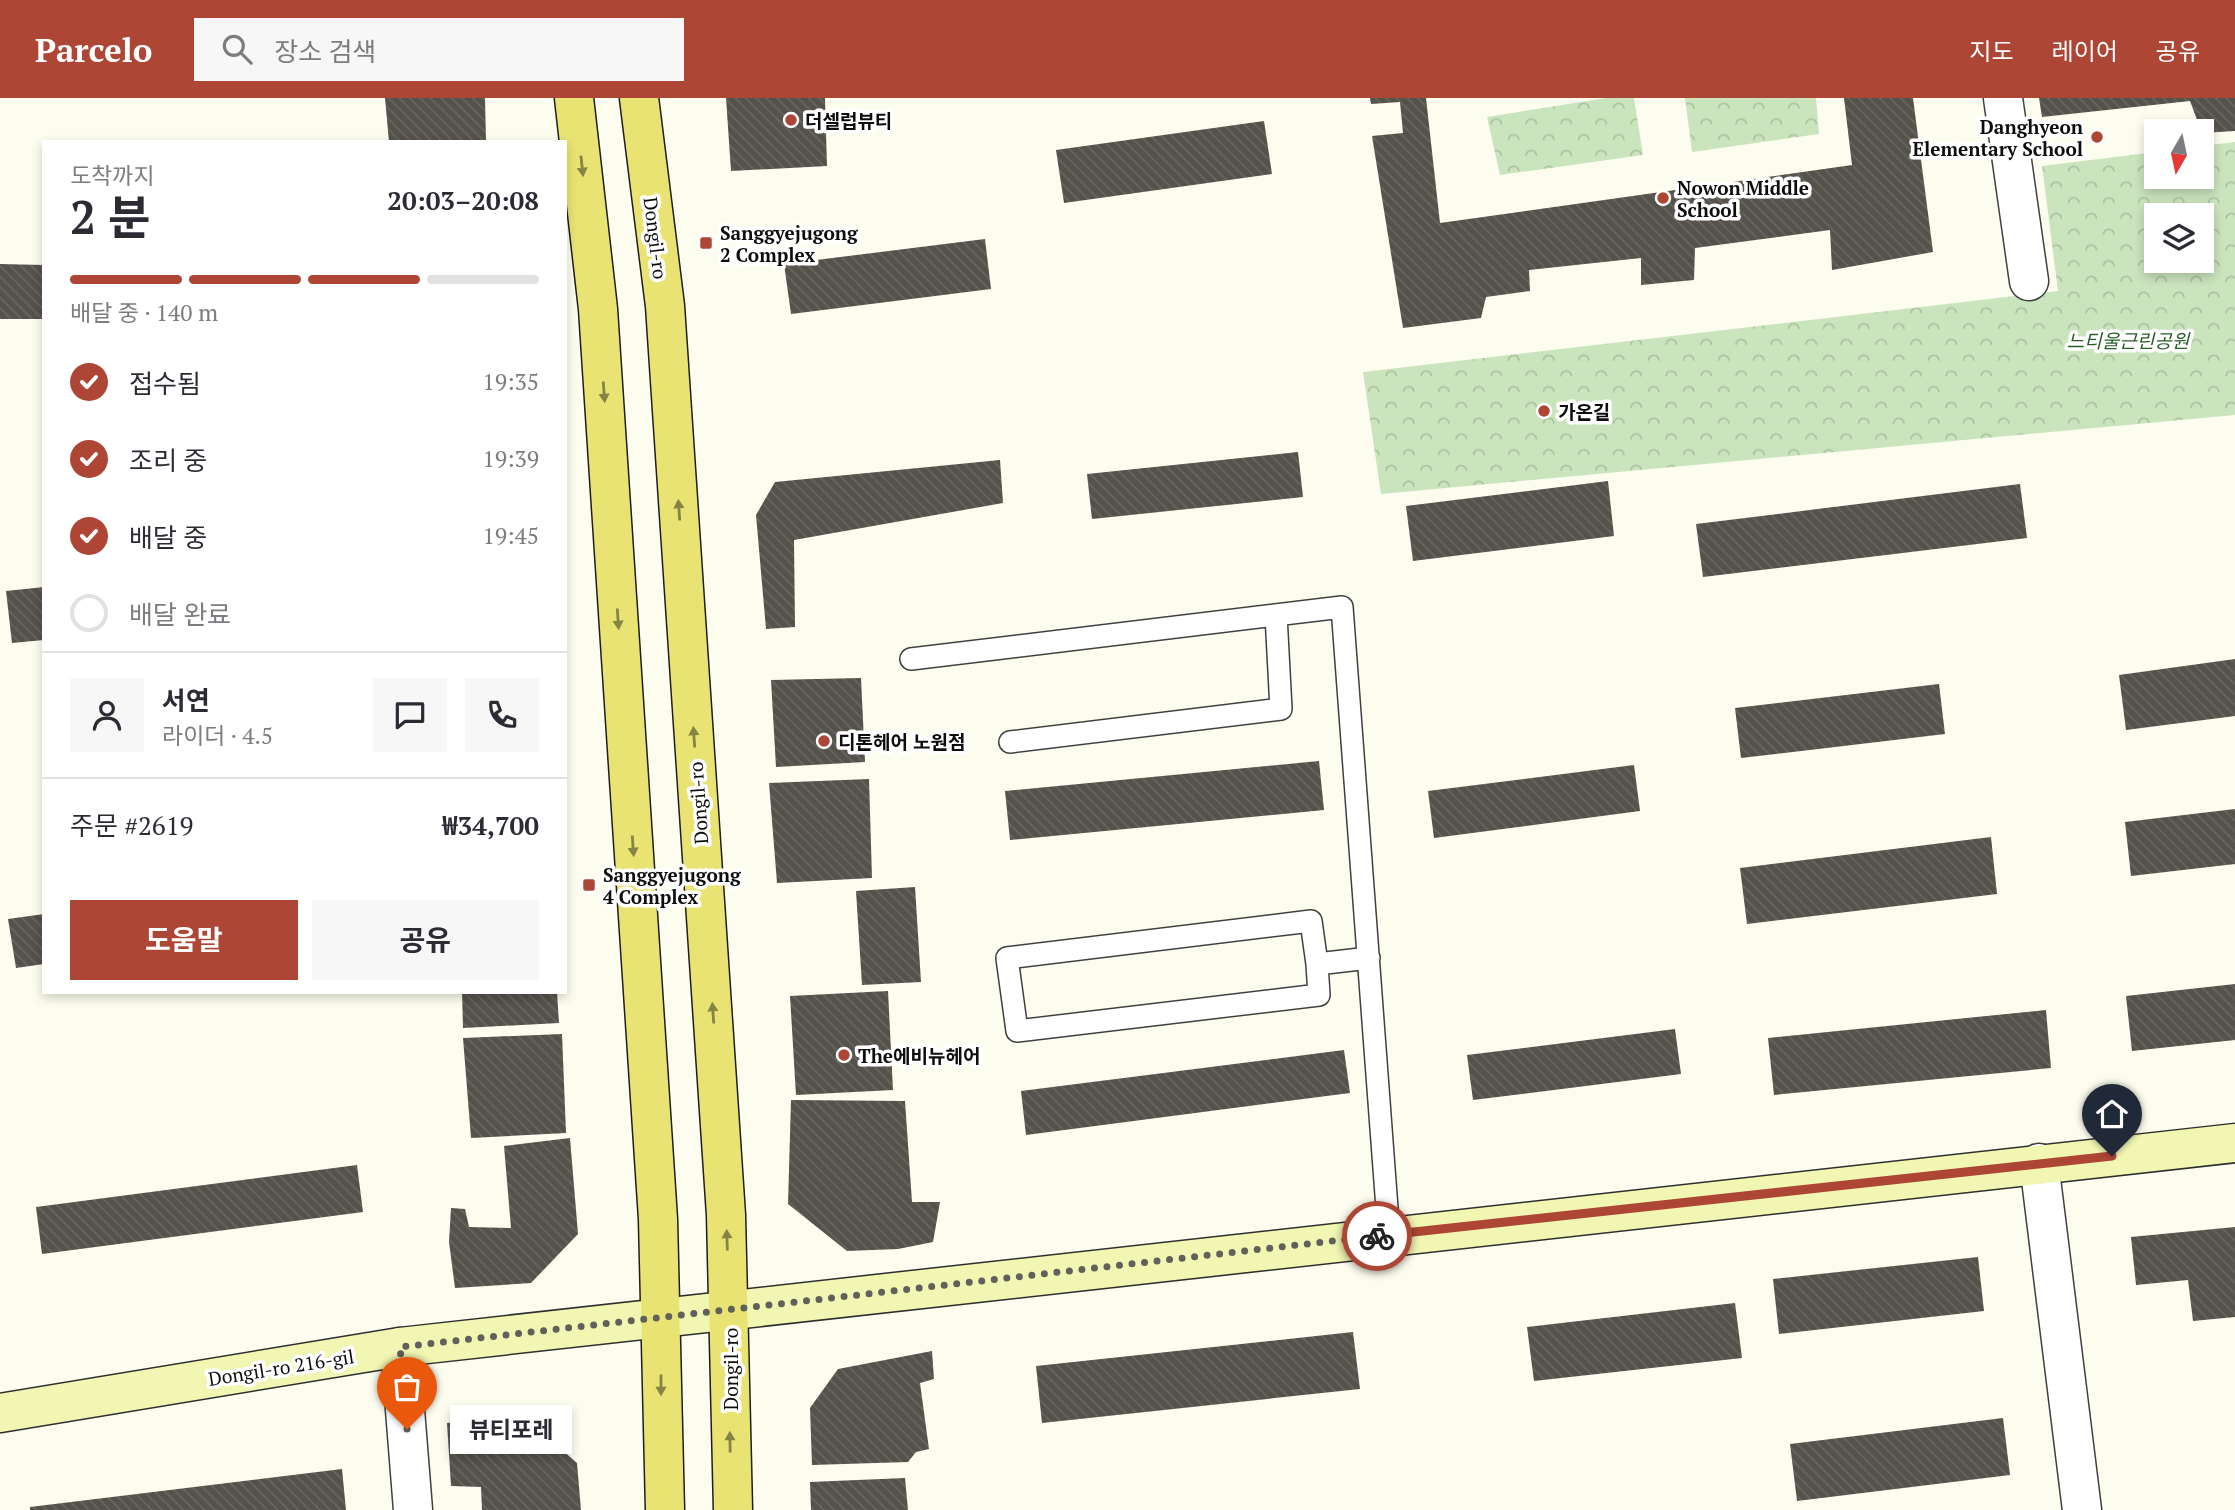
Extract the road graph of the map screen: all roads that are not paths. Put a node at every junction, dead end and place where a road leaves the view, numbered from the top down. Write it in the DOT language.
graph roads {
  1 [pos="574,98"];
  2 [pos="639,98"];
  3 [pos="2003,98"];
  4 [pos="2029,281"];
  5 [pos="1276,615"];
  6 [pos="911,659"];
  7 [pos="1010,742"];
  8 [pos="1369,958"];
  9 [pos="1317,964"];
  10 [pos="2235,1143"];
  11 [pos="2039,1163"];
  12 [pos="1389,1235"];
  13 [pos="730,1308"];
  14 [pos="661,1317"];
  15 [pos="400,1347"];
  16 [pos="0,1413"];
  17 [pos="413,1510"];
  18 [pos="665,1510"];
  19 [pos="733,1510"];
  20 [pos="2082,1510"];
  1 -- 14 [label="main road, one-way"];
  13 -- 2 [label="main road, Dongil-ro, one-way"];
  3 -- 4 [label="street"];
  5 -- 6 [label="lane"];
  5 -- 7 [label="lane"];
  5 -- 8 [label="lane"];
  8 -- 9 [label="lane"];
  8 -- 12 [label="lane"];
  9 -- 9 [label="lane"];
  10 -- 11 [label="street, Dongil-ro 216-gil"];
  11 -- 12 [label="street, Dongil-ro 216-gil"];
  11 -- 20 [label="street"];
  12 -- 13 [label="street, Dongil-ro 216-gil"];
  13 -- 14 [label="street, Dongil-ro 216-gil"];
  19 -- 13 [label="main road, Dongil-ro, one-way"];
  14 -- 15 [label="street, Dongil-ro 216-gil"];
  14 -- 18 [label="main road, one-way"];
  15 -- 16 [label="street, Dongil-ro 216-gil"];
  15 -- 17 [label="street"];
}
